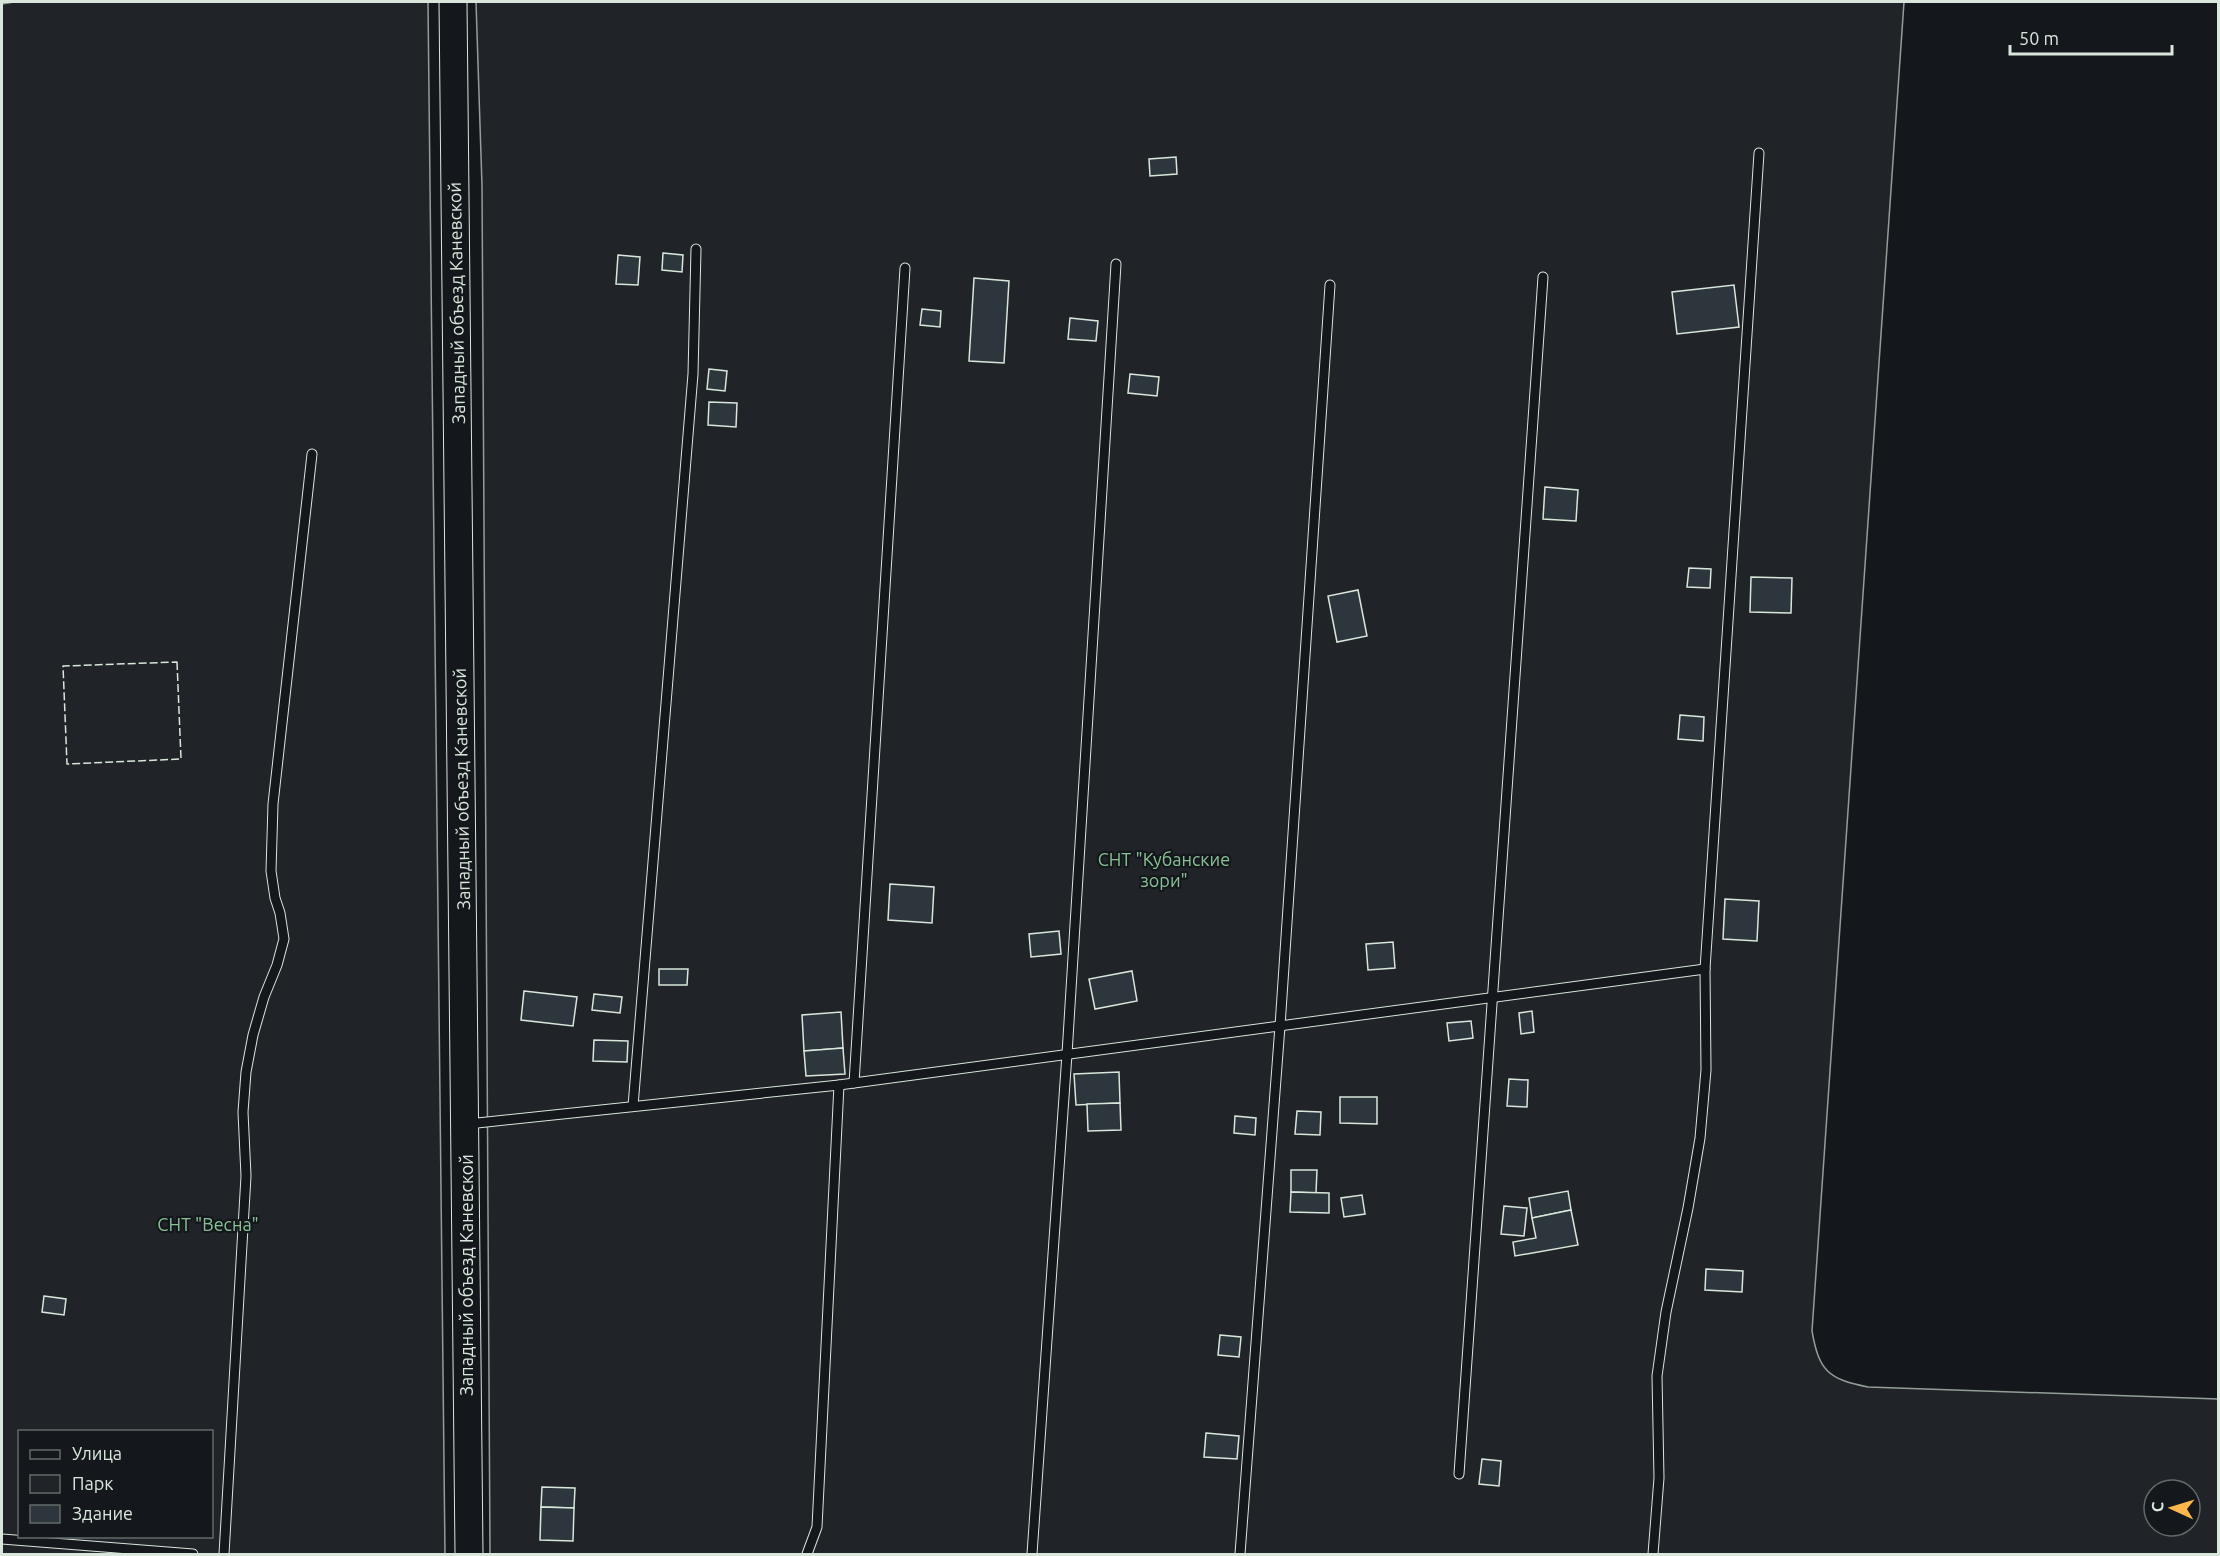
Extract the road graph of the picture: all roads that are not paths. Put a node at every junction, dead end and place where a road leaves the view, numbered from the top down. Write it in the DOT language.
graph roads {
  1 [pos="453,12"];
  2 [pos="1759,153"];
  3 [pos="696,249"];
  4 [pos="1116,264"];
  5 [pos="905,268"];
  6 [pos="1543,276"];
  7 [pos="1330,285"];
  8 [pos="312,454"];
  9 [pos="1705,969"];
  10 [pos="1492,998"];
  11 [pos="1280,1026"];
  12 [pos="1067,1054"];
  13 [pos="854,1083"];
  14 [pos="839,1085"];
  15 [pos="633,1106"];
  16 [pos="466,1124"];
  17 [pos="1460,1474"];
  18 [pos="2,1539"];
  19 [pos="193,1554"];
  20 [pos="224,1554"];
  21 [pos="470,1554"];
  22 [pos="807,1554"];
  23 [pos="1032,1554"];
  24 [pos="1240,1554"];
  25 [pos="1653,1554"];
  1 -- 16 [label="main road, Западный объезд Каневской"];
  2 -- 9 [label="lane"];
  3 -- 15 [label="lane"];
  4 -- 12 [label="lane"];
  5 -- 13 [label="lane"];
  6 -- 10 [label="lane"];
  7 -- 11 [label="lane"];
  8 -- 20 [label="lane"];
  9 -- 10 [label="lane"];
  9 -- 25 [label="lane"];
  10 -- 11 [label="lane"];
  10 -- 17 [label="lane"];
  11 -- 12 [label="lane"];
  11 -- 24 [label="lane"];
  12 -- 13 [label="lane"];
  12 -- 23 [label="lane"];
  13 -- 14 [label="lane"];
  14 -- 15 [label="lane"];
  14 -- 22 [label="lane"];
  15 -- 16 [label="lane"];
  16 -- 21 [label="main road, Западный объезд Каневской"];
  18 -- 19 [label="lane"];
}
